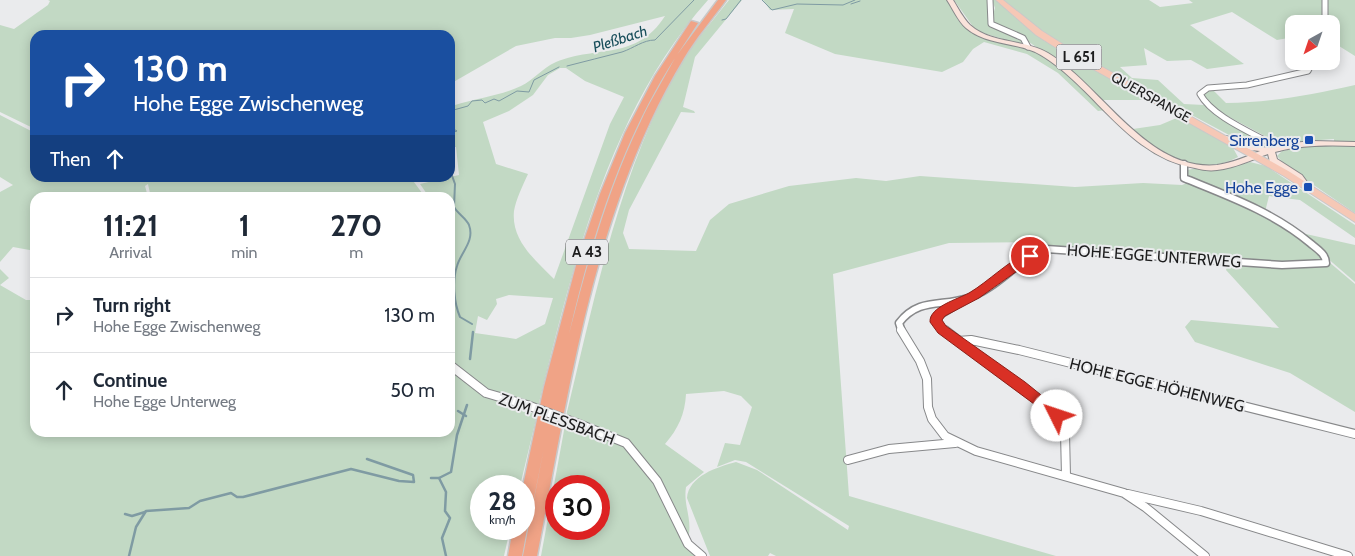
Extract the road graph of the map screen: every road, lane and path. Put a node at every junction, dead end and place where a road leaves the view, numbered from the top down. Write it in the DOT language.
graph roads {
  1 [pos="713,0"];
  2 [pos="722,0"];
  3 [pos="950,0"];
  4 [pos="990,0"];
  5 [pos="999,0"];
  6 [pos="1325,0"];
  7 [pos="1325,15"];
  8 [pos="1028,48"];
  9 [pos="1309,70"];
  10 [pos="1225,138"];
  11 [pos="1355,144"];
  12 [pos="1275,149"];
  13 [pos="1257,156"];
  14 [pos="1184,164"];
  15 [pos="1308,187"];
  16 [pos="1355,219"];
  17 [pos="968,298"];
  18 [pos="958,341"];
  19 [pos="455,369"];
  20 [pos="1355,434"];
  21 [pos="956,443"];
  22 [pos="848,460"];
  23 [pos="533,475"];
  24 [pos="1066,476"];
  25 [pos="543,487"];
  26 [pos="1124,493"];
  27 [pos="518,540"];
  28 [pos="514,556"];
  29 [pos="530,556"];
  30 [pos="537,556"];
  31 [pos="702,556"];
  32 [pos="1205,556"];
  33 [pos="1348,556"];
  1 -- 23 [label="highway, A 43"];
  2 -- 25 [label="highway, A 43"];
  3 -- 8 [label="street"];
  4 -- 8 [label="street"];
  5 -- 10 [label="main road, QUERSPANGE / L 651"];
  6 -- 7 [label="street"];
  8 -- 14 [label="street"];
  9 -- 12 [label="street"];
  10 -- 12 [label="street"];
  10 -- 13 [label="main road, QUERSPANGE / L 651"];
  11 -- 12 [label="street"];
  12 -- 13 [label="street"];
  12 -- 15 [label="street"];
  13 -- 14 [label="street"];
  13 -- 15 [label="main road, L 651"];
  14 -- 17 [label="street, HOHE EGGE UNTERWEG"];
  15 -- 16 [label="main road, L 651"];
  17 -- 18 [label="street"];
  17 -- 21 [label="street, HOHE EGGE UNTERWEG"];
  18 -- 20 [label="street, HOHE EGGE HÖHENWEG"];
  18 -- 24 [label="street"];
  19 -- 31 [label="street, ZUM PLESSBACH, bridge"];
  21 -- 22 [label="street, HOHE EGGE UNTERWEG"];
  21 -- 24 [label="street, HOHE EGGE UNTERWEG"];
  24 -- 26 [label="street, HOHE EGGE UNTERWEG"];
  25 -- 29 [label="highway, A 43"];
  25 -- 30 [label="highway"];
  26 -- 32 [label="street, HOHE EGGE UNTERWEG"];
  26 -- 33 [label="street"];
  27 -- 28 [label="highway"];
}
